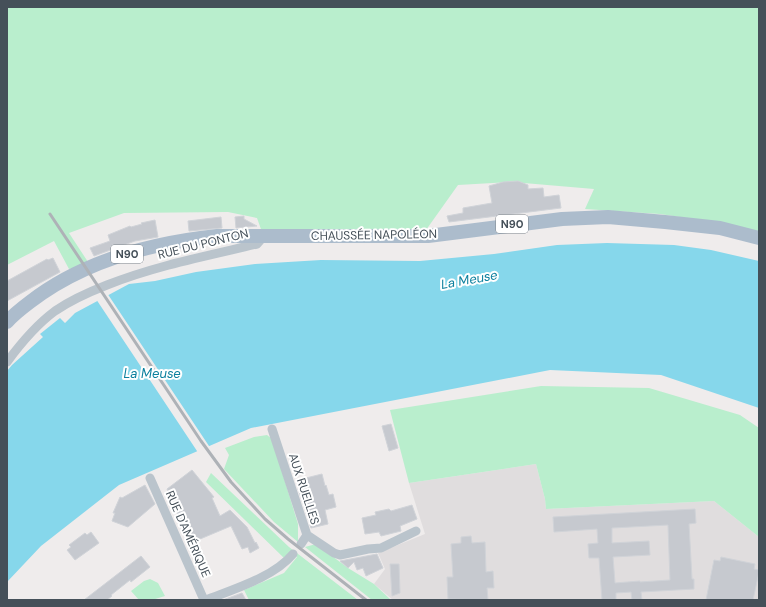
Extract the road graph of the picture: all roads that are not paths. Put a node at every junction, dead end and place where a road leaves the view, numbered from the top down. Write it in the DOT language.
graph roads {
  1 [pos="264,236"];
  2 [pos="759,238"];
  3 [pos="7,322"];
  4 [pos="7,362"];
  5 [pos="272,429"];
  6 [pos="150,478"];
  7 [pos="416,532"];
  8 [pos="307,535"];
  9 [pos="301,544"];
  10 [pos="293,554"];
  11 [pos="205,600"];
  1 -- 2 [label="main road, CHAUSSÉE NAPOLÉON / N90"];
  1 -- 3 [label="main road, CHAUSSÉE NAPOLÉON / N90"];
  1 -- 4 [label="street, RUE DU PONTON"];
  5 -- 8 [label="street, AUX RUELLES"];
  6 -- 11 [label="street, RUE D'AMÉRIQUE"];
  7 -- 8 [label="street, AUX RUELLES"];
  8 -- 9 [label="street"];
  10 -- 11 [label="street"];
}
